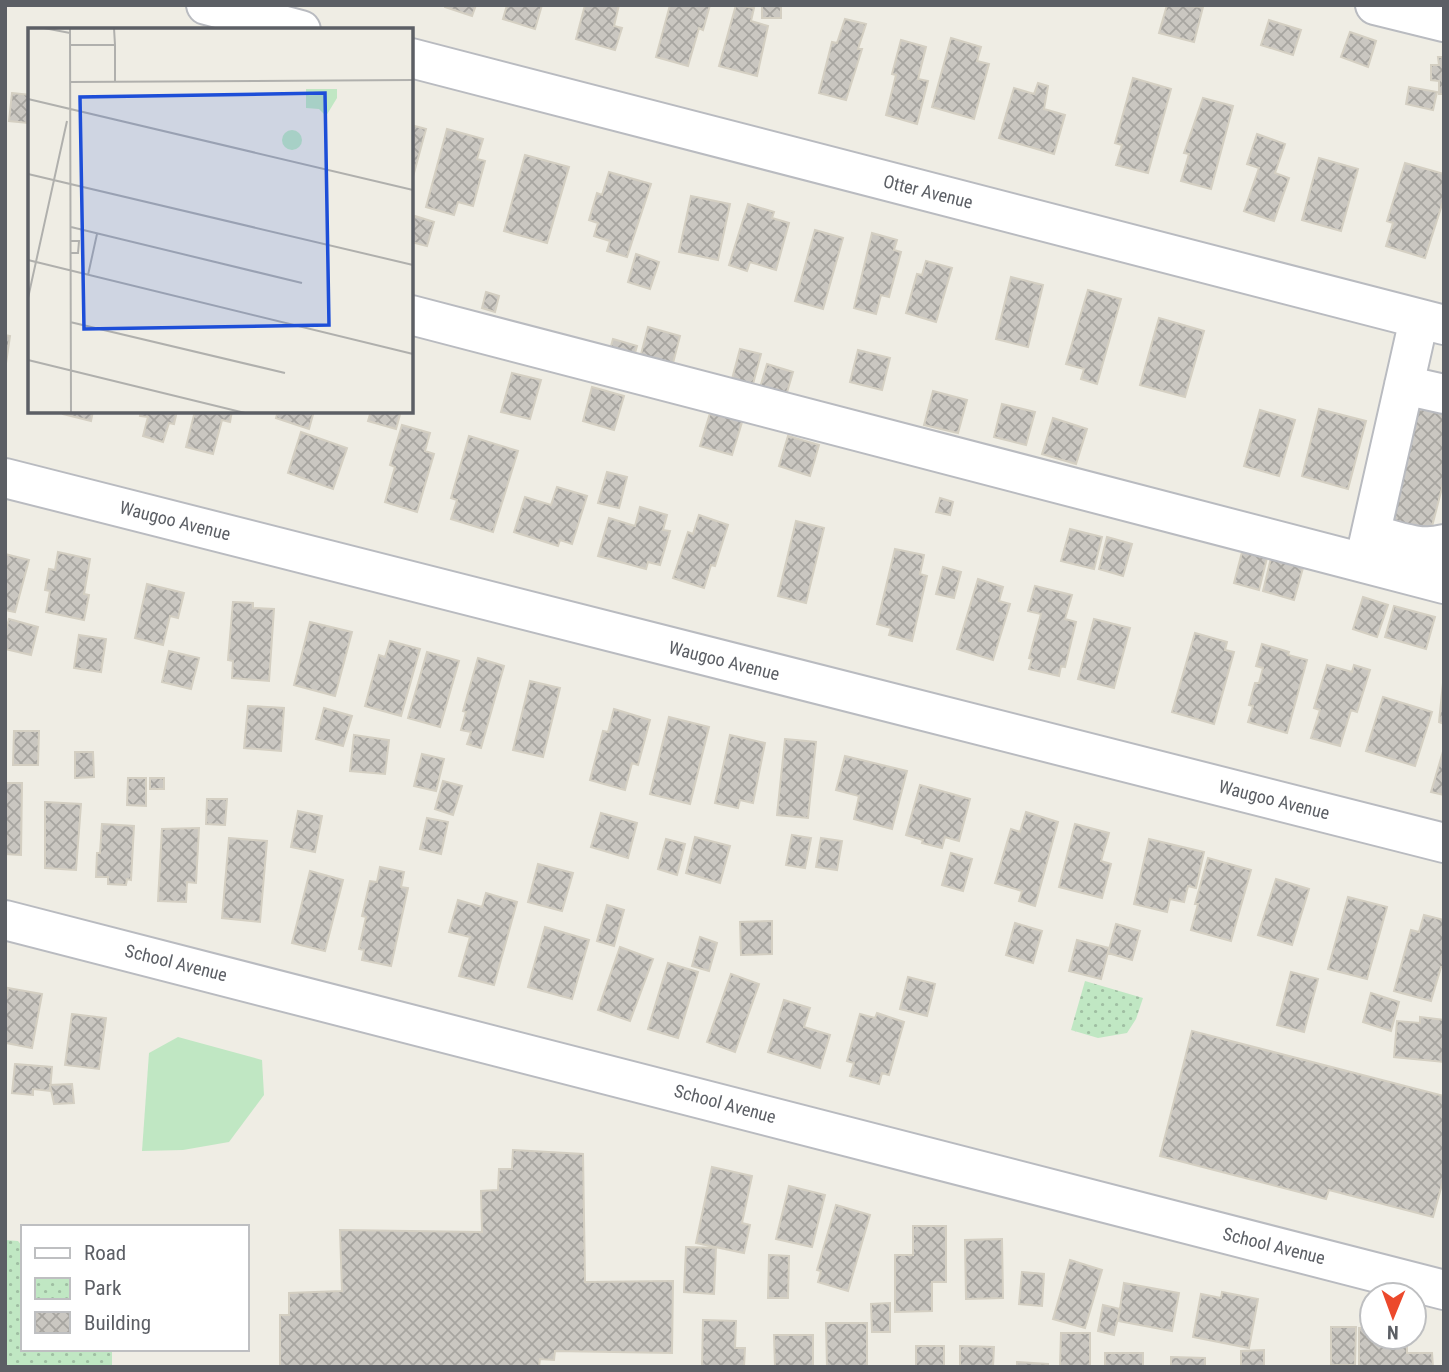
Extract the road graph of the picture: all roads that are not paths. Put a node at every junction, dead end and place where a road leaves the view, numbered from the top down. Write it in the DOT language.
graph roads {
  1 [pos="206,5"];
  2 [pos="1375,5"];
  3 [pos="1444,22"];
  4 [pos="293,28"];
  5 [pos="413,59"];
  6 [pos="413,316"];
  7 [pos="1431,322"];
  8 [pos="1404,385"];
  9 [pos="1444,394"];
  10 [pos="5,478"];
  11 [pos="1444,544"];
  12 [pos="1367,549"];
  13 [pos="1444,584"];
  14 [pos="1444,843"];
  15 [pos="5,920"];
  16 [pos="1444,1290"];
  1 -- 4 [label="street"];
  2 -- 3 [label="street"];
  5 -- 7 [label="street, Otter Avenue"];
  6 -- 12 [label="street"];
  7 -- 8 [label="street"];
  8 -- 9 [label="street"];
  8 -- 12 [label="street"];
  10 -- 14 [label="street, Waugoo Avenue"];
  11 -- 12 [label="street"];
  12 -- 13 [label="street"];
  15 -- 16 [label="street, School Avenue"];
}
